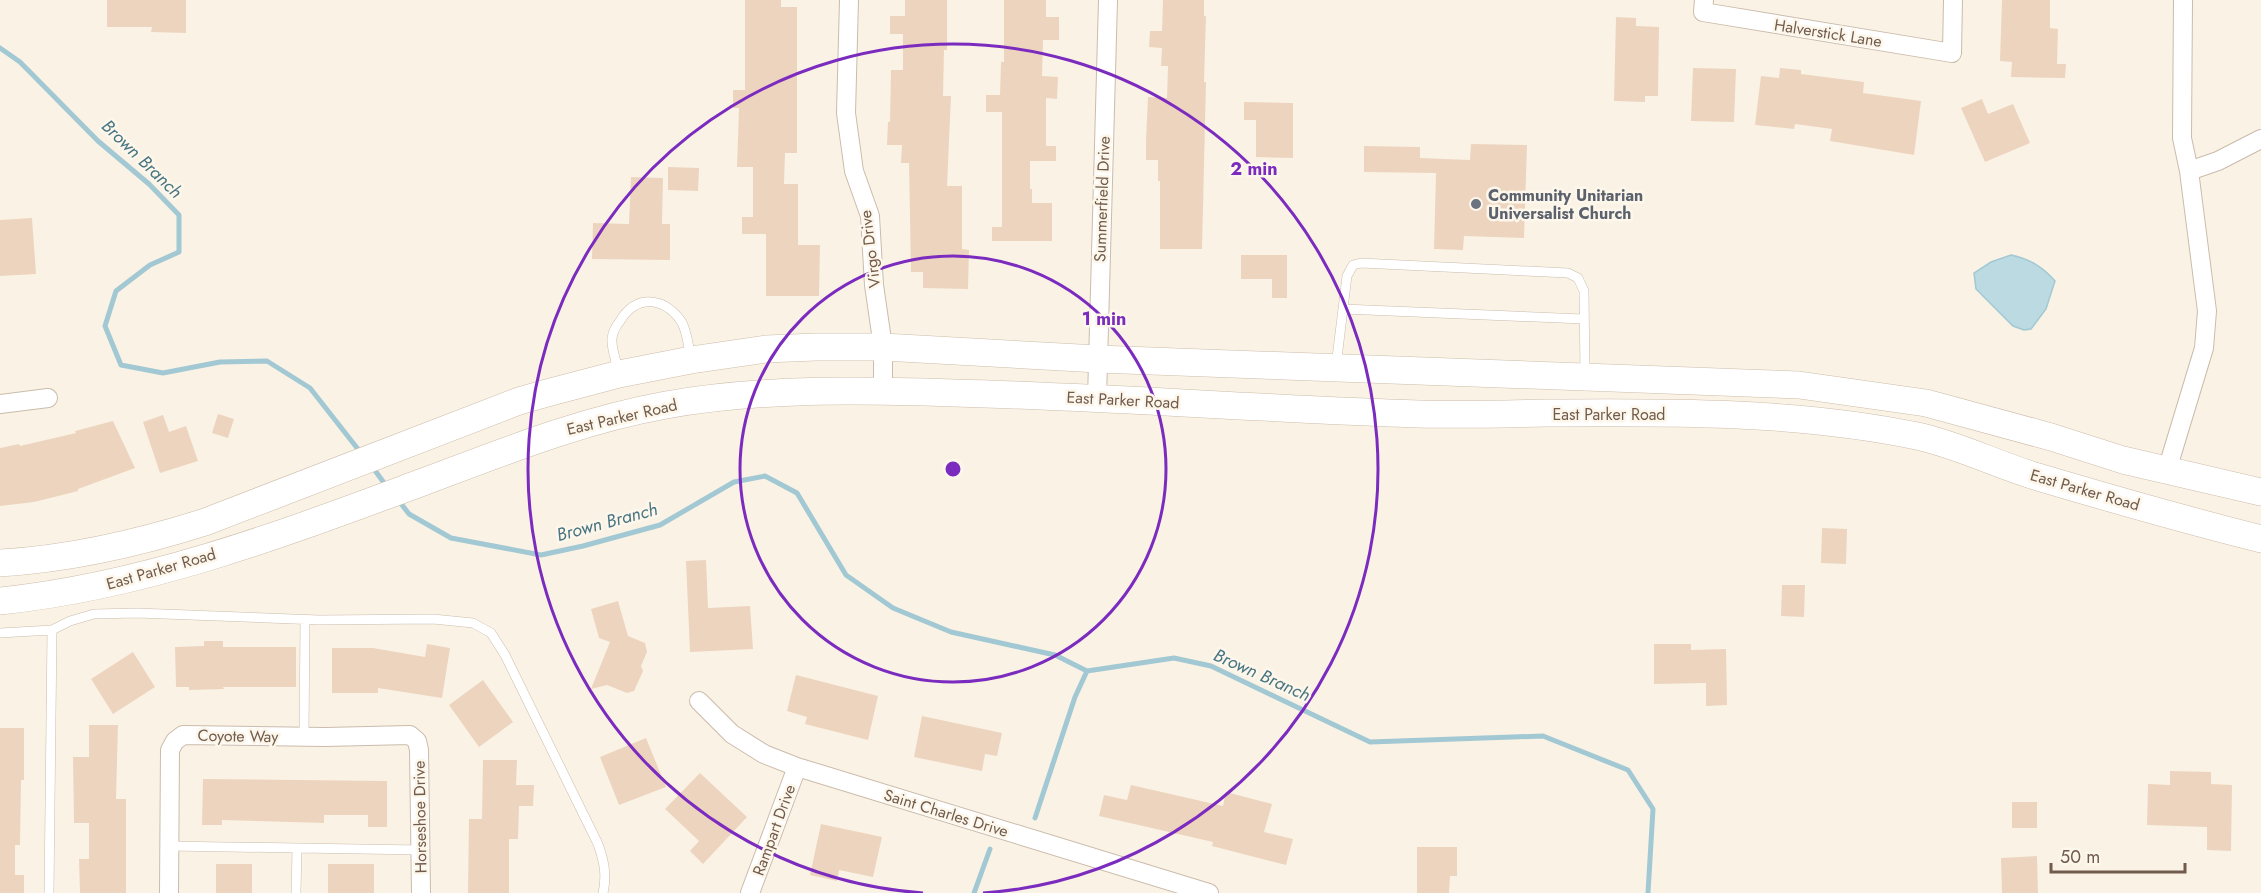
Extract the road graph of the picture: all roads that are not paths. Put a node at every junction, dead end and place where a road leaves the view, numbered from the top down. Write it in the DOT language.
graph roads {
  1 [pos="849,0"];
  2 [pos="1108,0"];
  3 [pos="1953,0"];
  4 [pos="2183,0"];
  5 [pos="1704,6"];
  6 [pos="2261,139"];
  7 [pos="2189,171"];
  8 [pos="1343,309"];
  9 [pos="1583,319"];
  10 [pos="883,347"];
  11 [pos="1098,359"];
  12 [pos="691,360"];
  13 [pos="1239,364"];
  14 [pos="1338,368"];
  15 [pos="1432,372"];
  16 [pos="619,374"];
  17 [pos="1585,377"];
  18 [pos="1633,378"];
  19 [pos="1814,387"];
  20 [pos="883,391"];
  21 [pos="48,398"];
  22 [pos="1097,399"];
  23 [pos="1926,403"];
  24 [pos="0,404"];
  25 [pos="1234,407"];
  26 [pos="1337,411"];
  27 [pos="629,412"];
  28 [pos="1634,413"];
  29 [pos="1427,414"];
  30 [pos="1810,422"];
  31 [pos="1920,436"];
  32 [pos="2167,470"];
  33 [pos="2261,492"];
  34 [pos="2155,509"];
  35 [pos="168,534"];
  36 [pos="2261,539"];
  37 [pos="0,563"];
  38 [pos="178,567"];
  39 [pos="0,601"];
  40 [pos="305,620"];
  41 [pos="52,630"];
  42 [pos="0,633"];
  43 [pos="699,701"];
  44 [pos="304,737"];
  45 [pos="417,741"];
  46 [pos="797,767"];
  47 [pos="169,846"];
  48 [pos="297,849"];
  49 [pos="420,850"];
  50 [pos="48,893"];
  51 [pos="169,893"];
  52 [pos="296,893"];
  53 [pos="421,893"];
  54 [pos="603,893"];
  55 [pos="750,893"];
  56 [pos="1209,893"];
  1 -- 10 [label="street, Virgo Drive"];
  2 -- 11 [label="street, Summerfield Drive"];
  3 -- 5 [label="street, Halverstick Lane"];
  4 -- 7 [label="street"];
  6 -- 7 [label="street"];
  7 -- 32 [label="street"];
  8 -- 9 [label="lane"];
  8 -- 9 [label="lane"];
  8 -- 14 [label="lane"];
  9 -- 17 [label="lane"];
  10 -- 11 [label="main road, East Parker Road"];
  10 -- 12 [label="main road, East Parker Road"];
  10 -- 20 [label="street, Virgo Drive"];
  11 -- 13 [label="main road, East Parker Road"];
  11 -- 22 [label="street, Summerfield Drive"];
  12 -- 16 [label="main road, East Parker Road"];
  12 -- 16 [label="lane"];
  13 -- 14 [label="main road, East Parker Road"];
  13 -- 25 [label="main road"];
  14 -- 15 [label="main road, East Parker Road"];
  14 -- 26 [label="main road"];
  15 -- 17 [label="main road, East Parker Road"];
  15 -- 29 [label="main road"];
  16 -- 27 [label="main road"];
  16 -- 35 [label="main road, East Parker Road"];
  17 -- 18 [label="main road, East Parker Road"];
  18 -- 19 [label="main road, East Parker Road"];
  18 -- 28 [label="main road"];
  19 -- 23 [label="main road, East Parker Road"];
  19 -- 30 [label="main road"];
  20 -- 22 [label="main road, East Parker Road"];
  20 -- 27 [label="main road, East Parker Road"];
  21 -- 24 [label="street"];
  22 -- 25 [label="main road, East Parker Road"];
  23 -- 31 [label="main road"];
  23 -- 32 [label="main road, East Parker Road"];
  25 -- 26 [label="main road, East Parker Road"];
  26 -- 29 [label="main road, East Parker Road"];
  27 -- 38 [label="main road, East Parker Road"];
  28 -- 29 [label="main road, East Parker Road"];
  28 -- 30 [label="main road, East Parker Road"];
  30 -- 31 [label="main road, East Parker Road"];
  31 -- 34 [label="main road, East Parker Road"];
  32 -- 33 [label="main road, East Parker Road"];
  32 -- 34 [label="main road"];
  34 -- 36 [label="main road, East Parker Road"];
  35 -- 37 [label="main road, East Parker Road"];
  35 -- 38 [label="main road"];
  38 -- 39 [label="main road, East Parker Road"];
  40 -- 41 [label="lane"];
  40 -- 44 [label="lane"];
  40 -- 54 [label="lane"];
  41 -- 42 [label="lane"];
  41 -- 50 [label="lane"];
  43 -- 46 [label="street, Saint Charles Drive"];
  44 -- 45 [label="street, Coyote Way"];
  44 -- 47 [label="street, Coyote Way"];
  45 -- 49 [label="street, Horseshoe Drive"];
  46 -- 55 [label="street, Rampart Drive"];
  46 -- 56 [label="street, Saint Charles Drive"];
  47 -- 48 [label="lane"];
  47 -- 51 [label="street, Coyote Way"];
  48 -- 49 [label="lane"];
  48 -- 52 [label="lane"];
  49 -- 53 [label="street, Horseshoe Drive"];
}
